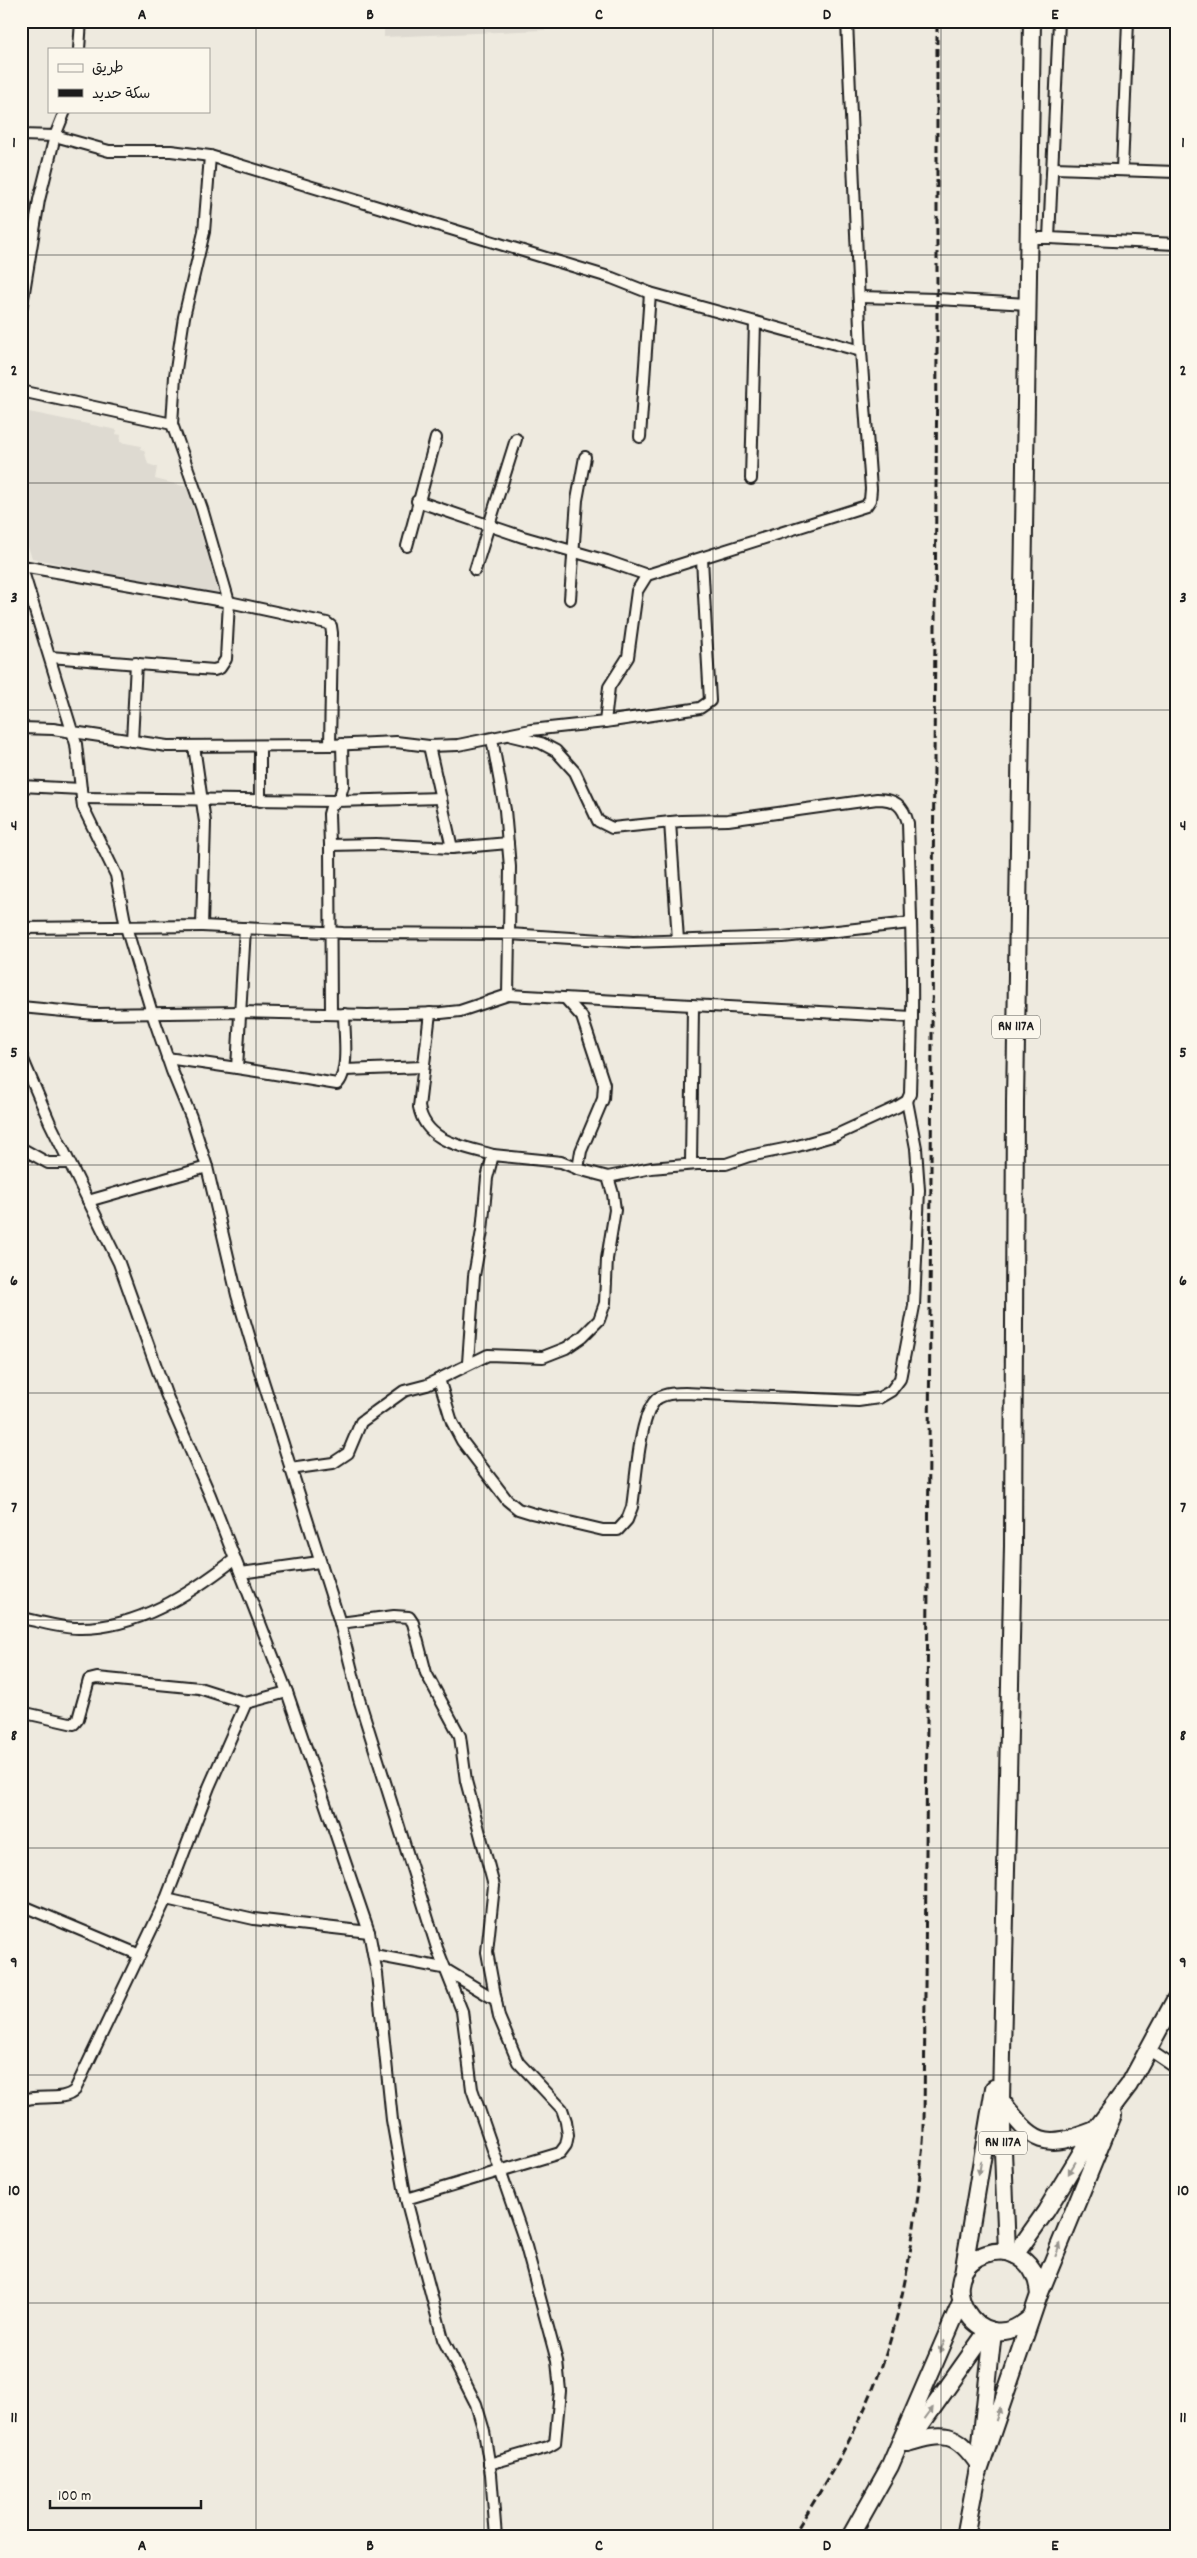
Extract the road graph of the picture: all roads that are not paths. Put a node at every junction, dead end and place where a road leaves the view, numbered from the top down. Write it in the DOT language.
graph roads {
  1 [pos="81,21"];
  2 [pos="847,21"];
  3 [pos="1032,21"];
  4 [pos="1059,21"];
  5 [pos="1128,21"];
  6 [pos="79,48"];
  7 [pos="65,112"];
  8 [pos="21,135"];
  9 [pos="55,136"];
  10 [pos="210,156"];
  11 [pos="1054,168"];
  12 [pos="1122,170"];
  13 [pos="1176,172"];
  14 [pos="1028,238"];
  15 [pos="1050,238"];
  16 [pos="1176,244"];
  17 [pos="650,293"];
  18 [pos="859,297"];
  19 [pos="1027,304"];
  20 [pos="21,310"];
  21 [pos="755,322"];
  22 [pos="861,351"];
  23 [pos="21,391"];
  24 [pos="172,424"];
  25 [pos="640,437"];
  26 [pos="436,438"];
  27 [pos="516,439"];
  28 [pos="586,457"];
  29 [pos="751,479"];
  30 [pos="418,501"];
  31 [pos="489,525"];
  32 [pos="408,546"];
  33 [pos="574,551"];
  34 [pos="702,559"];
  35 [pos="21,565"];
  36 [pos="475,570"];
  37 [pos="647,575"];
  38 [pos="570,599"];
  39 [pos="229,602"];
  40 [pos="50,657"];
  41 [pos="136,663"];
  42 [pos="606,722"];
  43 [pos="21,728"];
  44 [pos="71,732"];
  45 [pos="508,735"];
  46 [pos="492,739"];
  47 [pos="132,741"];
  48 [pos="342,744"];
  49 [pos="330,745"];
  50 [pos="194,746"];
  51 [pos="260,746"];
  52 [pos="429,746"];
  53 [pos="21,786"];
  54 [pos="81,793"];
  55 [pos="202,798"];
  56 [pos="440,798"];
  57 [pos="260,801"];
  58 [pos="336,802"];
  59 [pos="670,822"];
  60 [pos="508,844"];
  61 [pos="330,845"];
  62 [pos="452,848"];
  63 [pos="910,923"];
  64 [pos="202,926"];
  65 [pos="126,927"];
  66 [pos="21,928"];
  67 [pos="245,928"];
  68 [pos="330,932"];
  69 [pos="509,934"];
  70 [pos="678,940"];
  71 [pos="508,995"];
  72 [pos="566,999"];
  73 [pos="21,1007"];
  74 [pos="693,1007"];
  75 [pos="241,1012"];
  76 [pos="152,1013"];
  77 [pos="430,1013"];
  78 [pos="331,1014"];
  79 [pos="344,1014"];
  80 [pos="912,1017"];
  81 [pos="21,1055"];
  82 [pos="167,1058"];
  83 [pos="423,1067"];
  84 [pos="237,1068"];
  85 [pos="345,1070"];
  86 [pos="906,1101"];
  87 [pos="21,1148"];
  88 [pos="493,1155"];
  89 [pos="70,1163"];
  90 [pos="690,1164"];
  91 [pos="207,1167"];
  92 [pos="578,1168"];
  93 [pos="608,1177"];
  94 [pos="88,1201"];
  95 [pos="468,1363"];
  96 [pos="439,1379"];
  97 [pos="290,1469"];
  98 [pos="235,1559"];
  99 [pos="319,1562"];
  100 [pos="241,1573"];
  101 [pos="21,1618"];
  102 [pos="340,1623"];
  103 [pos="287,1692"];
  104 [pos="246,1703"];
  105 [pos="21,1712"];
  106 [pos="166,1899"];
  107 [pos="21,1905"];
  108 [pos="369,1932"];
  109 [pos="140,1955"];
  110 [pos="374,1955"];
  111 [pos="443,1968"];
  112 [pos="1176,1998"];
  113 [pos="496,2000"];
  114 [pos="1003,2034"];
  115 [pos="1148,2049"];
  116 [pos="1176,2068"];
  117 [pos="1120,2099"];
  118 [pos="1001,2100"];
  119 [pos="21,2101"];
  120 [pos="1095,2130"];
  121 [pos="500,2171"];
  122 [pos="406,2199"];
  123 [pos="1011,2253"];
  124 [pos="963,2275"];
  125 [pos="1039,2295"];
  126 [pos="961,2302"];
  127 [pos="1030,2318"];
  128 [pos="991,2331"];
  129 [pos="907,2444"];
  130 [pos="489,2464"];
  131 [pos="890,2466"];
  132 [pos="978,2471"];
  133 [pos="496,2537"];
  134 [pos="850,2537"];
  135 [pos="965,2537"];
  1 -- 6 [label="street"];
  2 -- 18 [label="street"];
  3 -- 14 [label="main road, RN 117A"];
  4 -- 11 [label="street"];
  5 -- 12 [label="street"];
  7 -- 9 [label="street"];
  8 -- 9 [label="street"];
  9 -- 10 [label="street"];
  9 -- 20 [label="street"];
  10 -- 17 [label="street"];
  10 -- 24 [label="street"];
  11 -- 12 [label="street"];
  11 -- 15 [label="street"];
  12 -- 13 [label="street"];
  14 -- 15 [label="street"];
  14 -- 19 [label="main road, RN 117A"];
  15 -- 16 [label="street"];
  17 -- 21 [label="street"];
  17 -- 25 [label="street"];
  18 -- 19 [label="street"];
  18 -- 22 [label="street"];
  19 -- 114 [label="main road, RN 117A"];
  21 -- 22 [label="street"];
  21 -- 29 [label="street"];
  22 -- 34 [label="street"];
  23 -- 24 [label="street"];
  24 -- 39 [label="street"];
  26 -- 30 [label="street"];
  27 -- 31 [label="street"];
  28 -- 33 [label="street"];
  30 -- 31 [label="street"];
  30 -- 32 [label="street"];
  31 -- 33 [label="street"];
  31 -- 36 [label="street"];
  33 -- 37 [label="street"];
  33 -- 38 [label="street"];
  34 -- 37 [label="street"];
  34 -- 42 [label="street"];
  35 -- 39 [label="street"];
  35 -- 40 [label="street"];
  37 -- 42 [label="street"];
  39 -- 41 [label="street"];
  39 -- 49 [label="street"];
  40 -- 41 [label="street"];
  40 -- 44 [label="street"];
  41 -- 47 [label="street"];
  42 -- 45 [label="street"];
  43 -- 44 [label="street"];
  44 -- 47 [label="street"];
  44 -- 54 [label="street"];
  45 -- 46 [label="street"];
  45 -- 59 [label="street"];
  46 -- 52 [label="street"];
  46 -- 60 [label="street"];
  47 -- 50 [label="street"];
  48 -- 49 [label="street"];
  48 -- 52 [label="street"];
  48 -- 58 [label="street"];
  49 -- 51 [label="street"];
  50 -- 51 [label="street"];
  50 -- 55 [label="street"];
  51 -- 57 [label="street"];
  52 -- 56 [label="street"];
  53 -- 54 [label="street"];
  54 -- 55 [label="street"];
  54 -- 65 [label="street"];
  55 -- 57 [label="street"];
  55 -- 64 [label="street"];
  56 -- 58 [label="street"];
  56 -- 62 [label="street"];
  57 -- 58 [label="street"];
  58 -- 61 [label="street"];
  59 -- 63 [label="street"];
  59 -- 70 [label="street"];
  60 -- 62 [label="street"];
  60 -- 69 [label="street"];
  61 -- 62 [label="street"];
  61 -- 68 [label="street"];
  63 -- 70 [label="street"];
  63 -- 80 [label="street"];
  64 -- 65 [label="street"];
  64 -- 67 [label="street"];
  65 -- 66 [label="street"];
  65 -- 76 [label="street"];
  67 -- 68 [label="street"];
  67 -- 75 [label="street"];
  68 -- 69 [label="street"];
  68 -- 78 [label="street"];
  69 -- 70 [label="street"];
  69 -- 71 [label="street"];
  71 -- 72 [label="street"];
  71 -- 77 [label="street"];
  72 -- 74 [label="street"];
  72 -- 92 [label="street"];
  73 -- 76 [label="street"];
  74 -- 80 [label="street"];
  74 -- 90 [label="street"];
  75 -- 76 [label="street"];
  75 -- 78 [label="street"];
  75 -- 84 [label="street"];
  76 -- 82 [label="street"];
  77 -- 79 [label="street"];
  77 -- 83 [label="street"];
  78 -- 79 [label="street"];
  79 -- 85 [label="street"];
  80 -- 86 [label="street"];
  81 -- 89 [label="street"];
  82 -- 84 [label="street"];
  82 -- 91 [label="street"];
  83 -- 85 [label="street"];
  83 -- 88 [label="street"];
  84 -- 85 [label="street"];
  86 -- 90 [label="street"];
  86 -- 96 [label="street"];
  87 -- 89 [label="street"];
  88 -- 92 [label="street"];
  88 -- 95 [label="street"];
  89 -- 94 [label="street"];
  90 -- 93 [label="street"];
  91 -- 94 [label="street"];
  91 -- 97 [label="street"];
  92 -- 93 [label="street"];
  93 -- 95 [label="street"];
  94 -- 98 [label="street"];
  95 -- 96 [label="street"];
  96 -- 97 [label="street"];
  97 -- 99 [label="street"];
  98 -- 100 [label="street"];
  98 -- 101 [label="street"];
  99 -- 100 [label="street"];
  99 -- 102 [label="street"];
  100 -- 103 [label="street"];
  102 -- 111 [label="street"];
  102 -- 113 [label="street"];
  103 -- 104 [label="street"];
  103 -- 108 [label="street"];
  104 -- 105 [label="street"];
  104 -- 106 [label="street"];
  106 -- 108 [label="street"];
  106 -- 109 [label="street"];
  107 -- 109 [label="street"];
  108 -- 110 [label="street"];
  109 -- 119 [label="street"];
  110 -- 111 [label="street"];
  110 -- 122 [label="street"];
  111 -- 113 [label="street"];
  111 -- 121 [label="street"];
  112 -- 115 [label="main road"];
  113 -- 121 [label="street"];
  114 -- 118 [label="main road, RN 117A"];
  114 -- 124 [label="main road, one-way"];
  115 -- 116 [label="street"];
  115 -- 117 [label="main road"];
  117 -- 120 [label="main road"];
  125 -- 117 [label="main road, one-way"];
  118 -- 120 [label="main road"];
  118 -- 123 [label="main road, RN 117A"];
  120 -- 123 [label="main road, one-way"];
  121 -- 122 [label="street"];
  121 -- 130 [label="street"];
  122 -- 130 [label="street"];
  123 -- 124 [label="main road"];
  123 -- 125 [label="main road"];
  124 -- 126 [label="main road"];
  125 -- 127 [label="main road"];
  126 -- 128 [label="main road"];
  126 -- 131 [label="main road, one-way"];
  127 -- 128 [label="main road"];
  132 -- 127 [label="main road, one-way"];
  129 -- 128 [label="main road, one-way"];
  128 -- 132 [label="main road"];
  129 -- 131 [label="main road"];
  129 -- 132 [label="main road"];
  130 -- 133 [label="street"];
  131 -- 134 [label="main road"];
  132 -- 135 [label="main road"];
}
